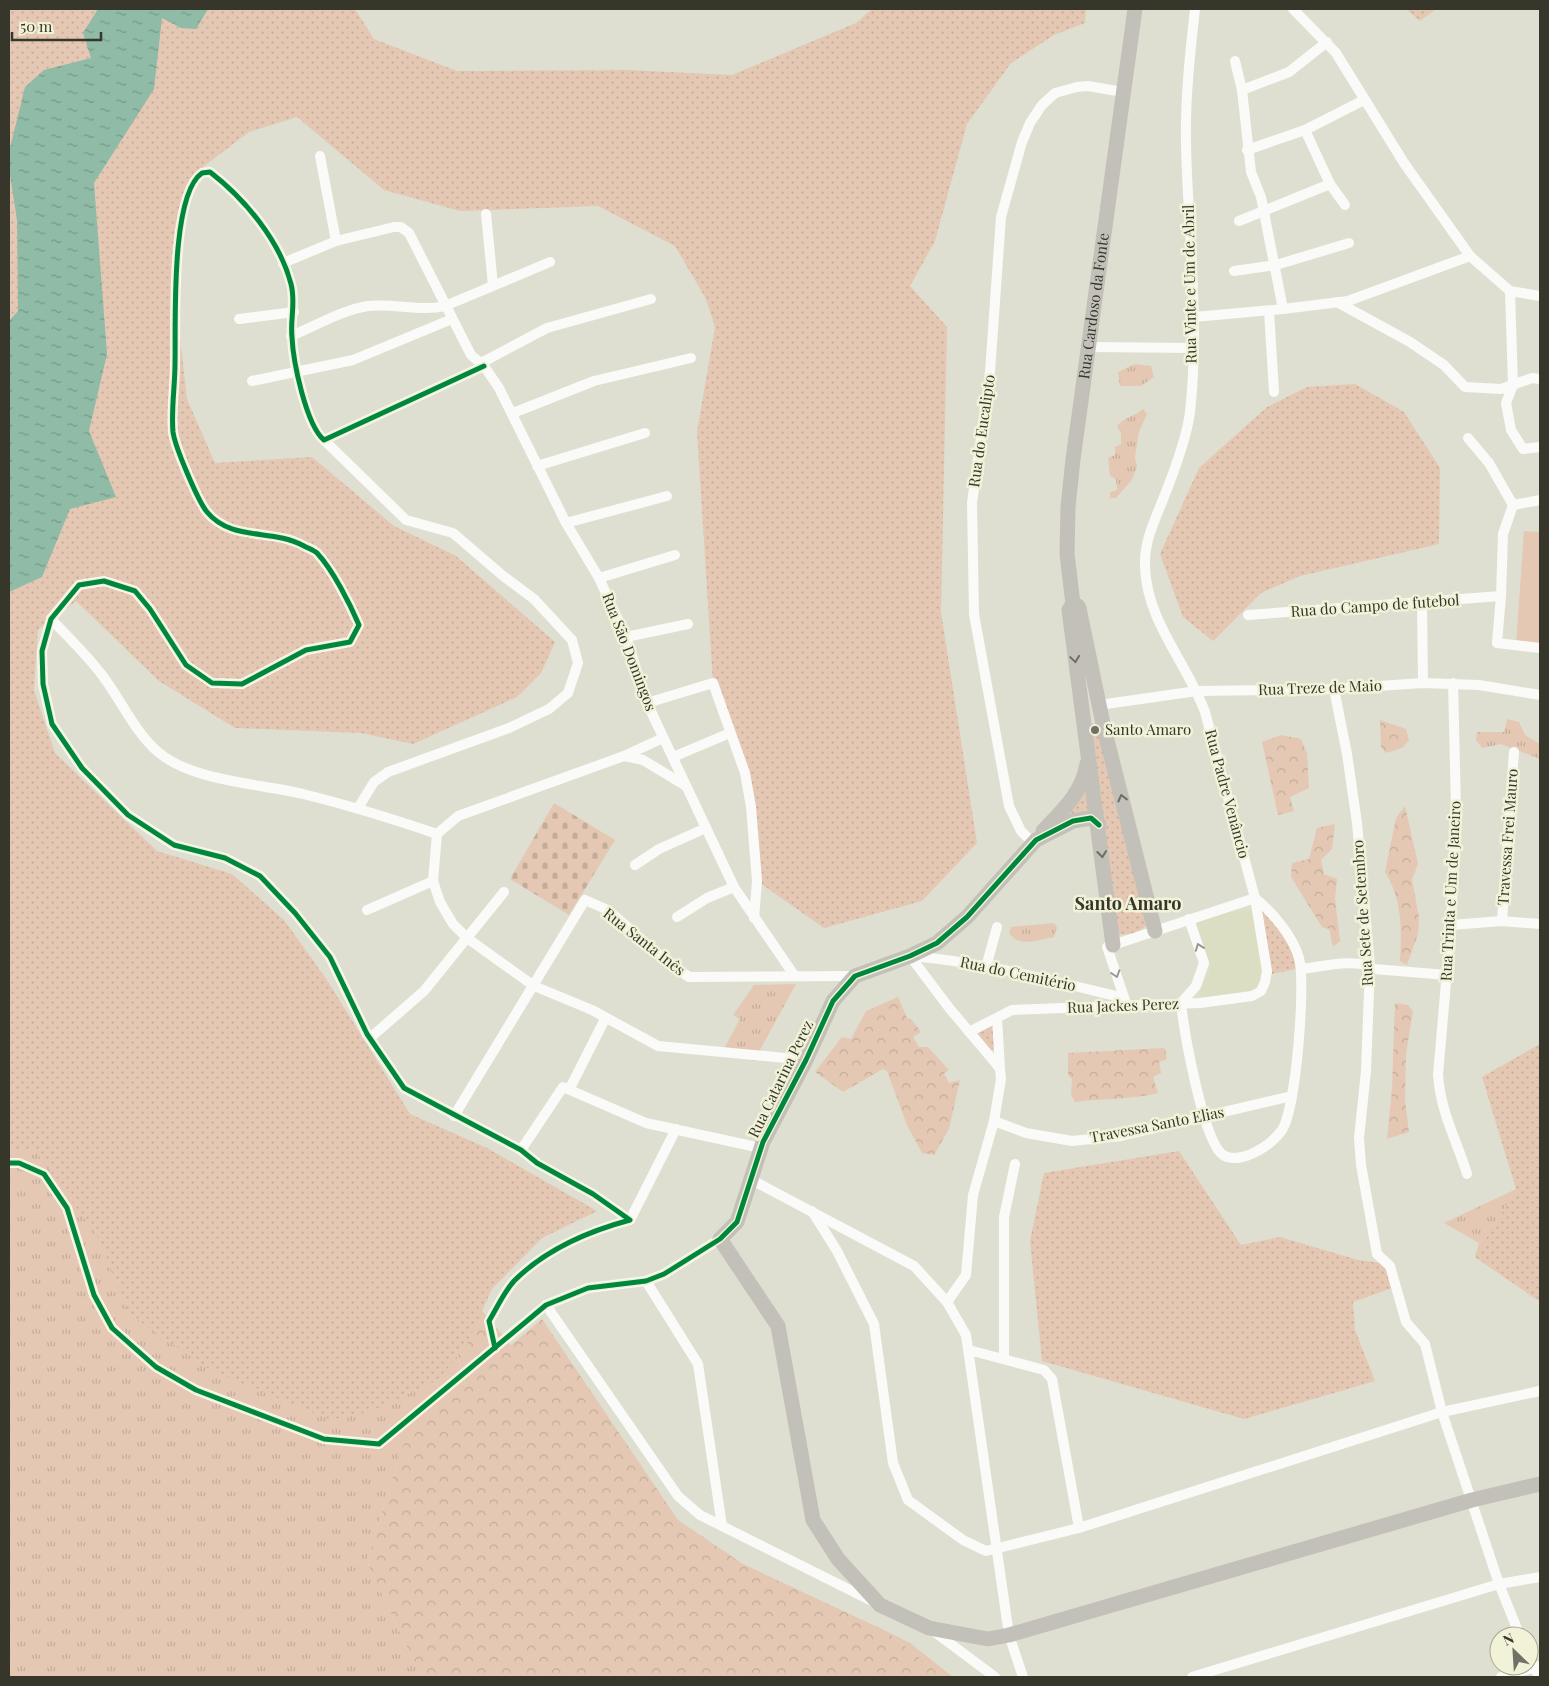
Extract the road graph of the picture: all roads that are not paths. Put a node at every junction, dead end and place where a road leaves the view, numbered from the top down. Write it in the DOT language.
graph roads {
  1 [pos="1135,9"];
  2 [pos="1195,9"];
  3 [pos="1292,9"];
  4 [pos="1328,42"];
  5 [pos="1234,61"];
  6 [pos="1242,90"];
  7 [pos="1123,92"];
  8 [pos="1364,100"];
  9 [pos="1305,130"];
  10 [pos="1247,150"];
  11 [pos="320,156"];
  12 [pos="1330,184"];
  13 [pos="1345,205"];
  14 [pos="1263,211"];
  15 [pos="486,214"];
  16 [pos="1239,221"];
  17 [pos="336,241"];
  18 [pos="1349,243"];
  19 [pos="1470,256"];
  20 [pos="550,262"];
  21 [pos="283,263"];
  22 [pos="1276,265"];
  23 [pos="1234,271"];
  24 [pos="493,285"];
  25 [pos="1510,291"];
  26 [pos="1540,296"];
  27 [pos="651,299"];
  28 [pos="1337,302"];
  29 [pos="446,306"];
  30 [pos="1283,309"];
  31 [pos="1269,311"];
  32 [pos="294,312"];
  33 [pos="1194,317"];
  34 [pos="239,319"];
  35 [pos="452,319"];
  36 [pos="292,336"];
  37 [pos="1088,347"];
  38 [pos="1194,348"];
  39 [pos="691,358"];
  40 [pos="483,365"];
  41 [pos="298,370"];
  42 [pos="1540,378"];
  43 [pos="252,380"];
  44 [pos="1513,385"];
  45 [pos="1274,392"];
  46 [pos="513,413"];
  47 [pos="645,433"];
  48 [pos="1468,438"];
  49 [pos="324,440"];
  50 [pos="1540,447"];
  51 [pos="537,466"];
  52 [pos="667,496"];
  53 [pos="1540,500"];
  54 [pos="1514,504"];
  55 [pos="566,523"];
  56 [pos="675,555"];
  57 [pos="599,578"];
  58 [pos="1502,596"];
  59 [pos="1422,602"];
  60 [pos="1073,604"];
  61 [pos="1248,616"];
  62 [pos="51,619"];
  63 [pos="688,624"];
  64 [pos="626,637"];
  65 [pos="1540,648"];
  66 [pos="1423,683"];
  67 [pos="1453,683"];
  68 [pos="1334,689"];
  69 [pos="1197,691"];
  70 [pos="1540,696"];
  71 [pos="647,704"];
  72 [pos="1099,705"];
  73 [pos="1082,708"];
  74 [pos="730,733"];
  75 [pos="663,738"];
  76 [pos="1089,752"];
  77 [pos="1514,752"];
  78 [pos="624,756"];
  79 [pos="673,757"];
  80 [pos="687,787"];
  81 [pos="358,808"];
  82 [pos="1099,825"];
  83 [pos="706,828"];
  84 [pos="438,834"];
  85 [pos="1034,841"];
  86 [pos="635,864"];
  87 [pos="433,881"];
  88 [pos="734,886"];
  89 [pos="504,892"];
  90 [pos="1255,898"];
  91 [pos="367,910"];
  92 [pos="678,917"];
  93 [pos="754,918"];
  94 [pos="1189,920"];
  95 [pos="1502,921"];
  96 [pos="1540,924"];
  97 [pos="1451,925"];
  98 [pos="997,926"];
  99 [pos="1154,930"];
  100 [pos="467,938"];
  101 [pos="1113,945"];
  102 [pos="910,956"];
  103 [pos="1370,965"];
  104 [pos="986,967"];
  105 [pos="1301,969"];
  106 [pos="1267,971"];
  107 [pos="1448,975"];
  108 [pos="794,976"];
  109 [pos="856,976"];
  110 [pos="534,986"];
  111 [pos="1125,1002"];
  112 [pos="1181,1004"];
  113 [pos="996,1018"];
  114 [pos="605,1019"];
  115 [pos="969,1032"];
  116 [pos="370,1038"];
  117 [pos="806,1060"];
  118 [pos="1000,1069"];
  119 [pos="570,1088"];
  120 [pos="1292,1096"];
  121 [pos="454,1116"];
  122 [pos="1205,1117"];
  123 [pos="994,1121"];
  124 [pos="676,1129"];
  125 [pos="761,1148"];
  126 [pos="521,1150"];
  127 [pos="9,1163"];
  128 [pos="1015,1164"];
  129 [pos="1467,1174"];
  130 [pos="752,1180"];
  131 [pos="812,1212"];
  132 [pos="630,1220"];
  133 [pos="720,1239"];
  134 [pos="646,1281"];
  135 [pos="947,1302"];
  136 [pos="546,1305"];
  137 [pos="495,1348"];
  138 [pos="968,1350"];
  139 [pos="1004,1358"];
  140 [pos="1540,1391"];
  141 [pos="1442,1412"];
  142 [pos="1540,1484"];
  143 [pos="1472,1500"];
  144 [pos="722,1526"];
  145 [pos="1078,1528"];
  146 [pos="996,1550"];
  147 [pos="1540,1577"];
  148 [pos="1498,1584"];
  149 [pos="880,1605"];
  150 [pos="1516,1626"];
  151 [pos="929,1628"];
  152 [pos="1009,1635"];
  153 [pos="995,1677"];
  154 [pos="1022,1677"];
  155 [pos="1192,1677"];
  1 -- 7 [label="street, Rua Cardoso da Fonte"];
  2 -- 33 [label="street, Rua Vinte e Um de Abril"];
  3 -- 4 [label="street"];
  4 -- 6 [label="street"];
  4 -- 8 [label="street"];
  5 -- 6 [label="street"];
  6 -- 10 [label="street"];
  7 -- 37 [label="street, Rua Cardoso da Fonte"];
  7 -- 85 [label="street, Rua do Eucalipto"];
  8 -- 9 [label="street"];
  8 -- 19 [label="street"];
  9 -- 10 [label="street"];
  9 -- 12 [label="street"];
  10 -- 14 [label="street"];
  11 -- 17 [label="street"];
  12 -- 13 [label="street"];
  12 -- 14 [label="street"];
  14 -- 16 [label="street"];
  14 -- 22 [label="street"];
  15 -- 24 [label="street"];
  17 -- 21 [label="street"];
  17 -- 29 [label="street, Rua São Domingos"];
  18 -- 22 [label="street"];
  19 -- 25 [label="street"];
  19 -- 28 [label="street"];
  20 -- 24 [label="street"];
  21 -- 32 [label="street"];
  21 -- 62 [label="street"];
  22 -- 23 [label="street"];
  22 -- 30 [label="street"];
  24 -- 29 [label="street"];
  25 -- 26 [label="street"];
  25 -- 44 [label="street"];
  27 -- 40 [label="street"];
  28 -- 30 [label="street"];
  28 -- 44 [label="street"];
  29 -- 35 [label="street, Rua São Domingos"];
  29 -- 36 [label="street"];
  30 -- 31 [label="street"];
  31 -- 33 [label="street"];
  31 -- 45 [label="street"];
  32 -- 34 [label="street"];
  32 -- 36 [label="street"];
  33 -- 38 [label="street, Rua Vinte e Um de Abril"];
  35 -- 40 [label="street, Rua São Domingos"];
  35 -- 41 [label="street"];
  36 -- 41 [label="street"];
  37 -- 38 [label="street"];
  37 -- 60 [label="street, Rua Cardoso da Fonte"];
  38 -- 69 [label="street, Rua Vinte e Um de Abril"];
  39 -- 46 [label="street"];
  40 -- 46 [label="street, Rua São Domingos"];
  40 -- 49 [label="street"];
  41 -- 43 [label="street"];
  41 -- 49 [label="street"];
  42 -- 44 [label="street"];
  44 -- 50 [label="street"];
  46 -- 51 [label="street, Rua São Domingos"];
  47 -- 51 [label="street"];
  48 -- 54 [label="street"];
  49 -- 81 [label="street"];
  51 -- 55 [label="street, Rua São Domingos"];
  52 -- 55 [label="street"];
  53 -- 54 [label="street"];
  54 -- 58 [label="street"];
  55 -- 57 [label="street, Rua São Domingos"];
  56 -- 57 [label="street"];
  57 -- 64 [label="street, Rua São Domingos"];
  58 -- 59 [label="street, Rua do Campo de futebol"];
  58 -- 65 [label="street"];
  59 -- 61 [label="street, Rua do Campo de futebol"];
  59 -- 66 [label="street"];
  60 -- 72 [label="street, Rua Cardoso da Fonte"];
  60 -- 73 [label="street, Rua Cardoso da Fonte, one-way"];
  62 -- 81 [label="street"];
  62 -- 116 [label="street"];
  63 -- 64 [label="street"];
  64 -- 71 [label="street, Rua São Domingos"];
  66 -- 67 [label="street, Rua Treze de Maio"];
  66 -- 68 [label="street, Rua Treze de Maio"];
  67 -- 70 [label="street, Rua Treze de Maio"];
  67 -- 97 [label="street, Rua Trinta e Um de Janeiro"];
  68 -- 69 [label="street, Rua Treze de Maio"];
  68 -- 103 [label="street, Rua Sete de Setembro"];
  69 -- 72 [label="street, Rua Treze de Maio"];
  69 -- 90 [label="street, Rua Padre Venâncio"];
  71 -- 74 [label="street"];
  71 -- 75 [label="street, Rua São Domingos"];
  72 -- 73 [label="street"];
  99 -- 72 [label="street, Rua Cardoso da Fonte, one-way"];
  73 -- 76 [label="street, Rua Cardoso da Fonte"];
  74 -- 79 [label="street"];
  74 -- 93 [label="street"];
  75 -- 78 [label="street"];
  75 -- 79 [label="street, Rua São Domingos"];
  76 -- 82 [label="street, Rua Cardoso da Fonte"];
  76 -- 85 [label="street"];
  77 -- 95 [label="street, Travessa Frei Mauro"];
  78 -- 80 [label="street"];
  78 -- 84 [label="street"];
  79 -- 80 [label="street, Rua São Domingos"];
  80 -- 83 [label="street, Rua São Domingos"];
  81 -- 84 [label="street"];
  82 -- 85 [label="street, Rua Catarina Perez"];
  82 -- 101 [label="street, Rua Cardoso da Fonte, one-way"];
  83 -- 86 [label="street"];
  83 -- 88 [label="street, Rua São Domingos"];
  84 -- 87 [label="street"];
  85 -- 102 [label="street, Rua Catarina Perez"];
  87 -- 91 [label="street"];
  87 -- 100 [label="street"];
  88 -- 92 [label="street"];
  88 -- 93 [label="street, Rua São Domingos"];
  89 -- 100 [label="street"];
  90 -- 94 [label="street"];
  90 -- 105 [label="street, Rua Padre Venâncio"];
  90 -- 106 [label="street, Rua Padre Venâncio"];
  93 -- 108 [label="street, Rua São Domingos"];
  94 -- 99 [label="street"];
  112 -- 94 [label="street, one-way"];
  95 -- 96 [label="street"];
  95 -- 97 [label="street"];
  97 -- 107 [label="street, Rua Trinta e Um de Janeiro"];
  98 -- 104 [label="street"];
  99 -- 101 [label="street"];
  100 -- 110 [label="street"];
  100 -- 116 [label="street"];
  101 -- 111 [label="street, Rua Cardoso da Fonte, one-way"];
  102 -- 104 [label="street, Rua do Cemitério"];
  102 -- 109 [label="street, Rua Catarina Perez"];
  102 -- 115 [label="street"];
  103 -- 105 [label="street"];
  103 -- 107 [label="street"];
  103 -- 141 [label="street, Rua Sete de Setembro"];
  104 -- 111 [label="street, Rua do Cemitério"];
  105 -- 120 [label="street, Rua Padre Venâncio"];
  106 -- 112 [label="street, Rua Jackes Perez"];
  107 -- 129 [label="street, Rua Trinta e Um de Janeiro"];
  108 -- 109 [label="street, Rua Santa Inês"];
  108 -- 110 [label="street, Rua Santa Inês"];
  109 -- 117 [label="street, Rua Catarina Perez"];
  110 -- 114 [label="street"];
  110 -- 121 [label="street"];
  111 -- 112 [label="street, Rua Jackes Perez"];
  111 -- 113 [label="street, Rua Jackes Perez"];
  112 -- 122 [label="street"];
  113 -- 115 [label="street, Rua Jackes Perez"];
  113 -- 118 [label="street"];
  114 -- 117 [label="street"];
  114 -- 119 [label="street"];
  115 -- 118 [label="street"];
  116 -- 121 [label="street"];
  117 -- 125 [label="street, Rua Catarina Perez"];
  118 -- 123 [label="street"];
  119 -- 124 [label="street"];
  119 -- 126 [label="street"];
  120 -- 122 [label="street, Travessa Santo Elias"];
  120 -- 122 [label="street, Rua Padre Venâncio"];
  121 -- 126 [label="street"];
  122 -- 123 [label="street, Travessa Santo Elias"];
  123 -- 135 [label="street"];
  124 -- 125 [label="street"];
  124 -- 132 [label="street"];
  125 -- 130 [label="street, Rua Catarina Perez"];
  126 -- 132 [label="street"];
  127 -- 137 [label="street, Rua Catarina Perez"];
  128 -- 139 [label="street"];
  130 -- 131 [label="street"];
  130 -- 133 [label="street, Rua Catarina Perez"];
  131 -- 135 [label="street"];
  131 -- 146 [label="street"];
  132 -- 137 [label="street"];
  133 -- 134 [label="street, Rua Catarina Perez"];
  133 -- 149 [label="street"];
  134 -- 136 [label="street, Rua Catarina Perez"];
  134 -- 144 [label="street"];
  135 -- 138 [label="street"];
  136 -- 137 [label="street, Rua Catarina Perez"];
  136 -- 144 [label="street"];
  138 -- 139 [label="street"];
  138 -- 146 [label="street"];
  139 -- 145 [label="street"];
  140 -- 141 [label="street"];
  141 -- 143 [label="street, Rua Sete de Setembro"];
  141 -- 145 [label="street"];
  142 -- 143 [label="street"];
  143 -- 148 [label="street, Rua Sete de Setembro"];
  143 -- 152 [label="street"];
  144 -- 149 [label="street"];
  145 -- 146 [label="street"];
  146 -- 152 [label="street"];
  147 -- 148 [label="street"];
  148 -- 150 [label="street, Rua Sete de Setembro"];
  148 -- 155 [label="street"];
  149 -- 151 [label="street"];
  151 -- 152 [label="street"];
  151 -- 153 [label="street"];
  152 -- 154 [label="street"];
}
